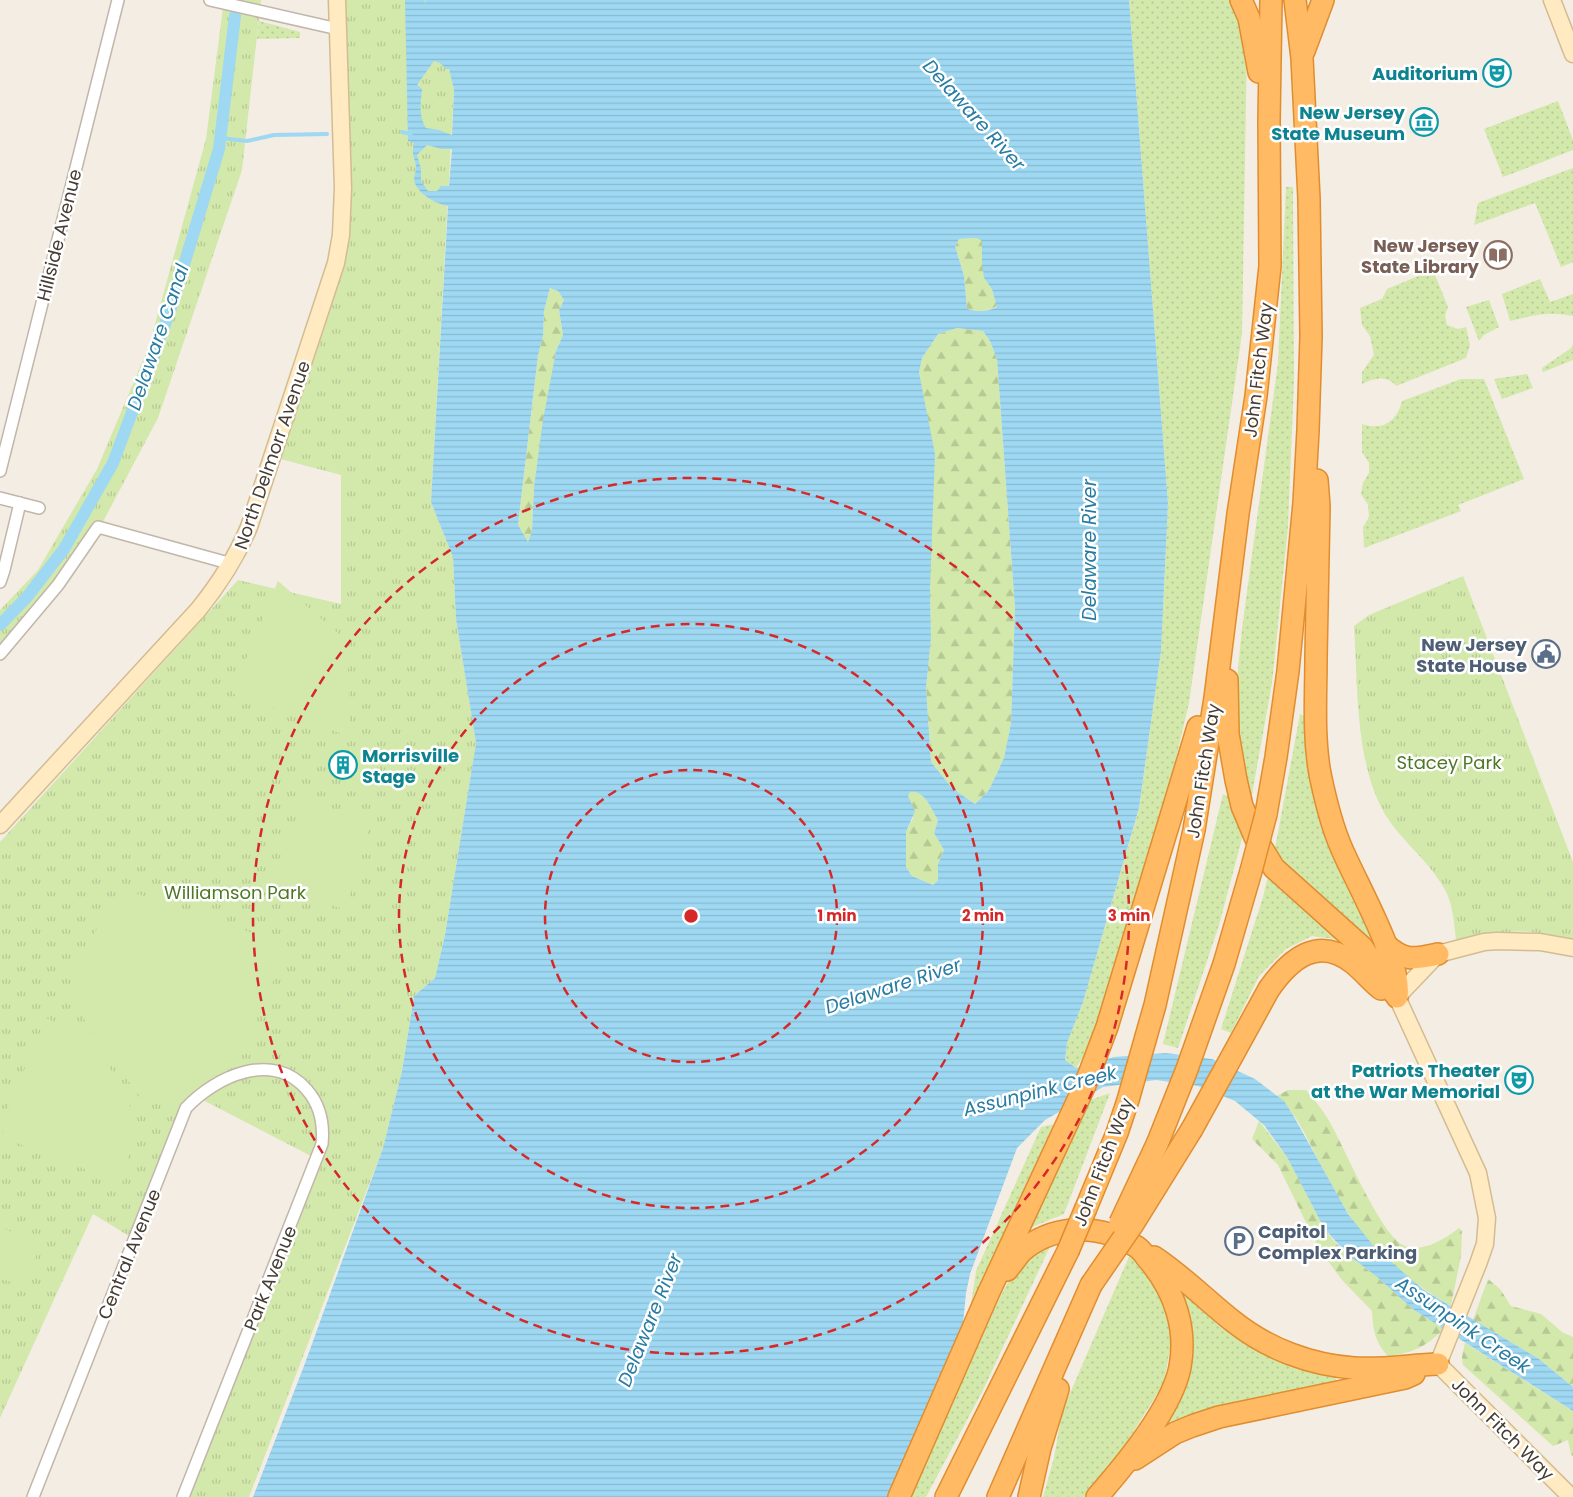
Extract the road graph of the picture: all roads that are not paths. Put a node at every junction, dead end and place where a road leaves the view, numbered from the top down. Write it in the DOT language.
graph roads {
  1 [pos="118,0"];
  2 [pos="210,0"];
  3 [pos="337,0"];
  4 [pos="1241,0"];
  5 [pos="1271,0"];
  6 [pos="1295,0"];
  7 [pos="1323,0"];
  8 [pos="1552,0"];
  9 [pos="338,30"];
  10 [pos="1573,54"];
  11 [pos="1302,58"];
  12 [pos="1269,121"];
  13 [pos="1310,373"];
  14 [pos="0,471"];
  15 [pos="0,498"];
  16 [pos="20,503"];
  17 [pos="39,508"];
  18 [pos="232,564"];
  19 [pos="1231,570"];
  20 [pos="0,582"];
  21 [pos="0,654"];
  22 [pos="1220,658"];
  23 [pos="0,825"];
  24 [pos="1386,945"];
  25 [pos="1573,948"];
  26 [pos="1438,954"];
  27 [pos="1397,997"];
  28 [pos="279,1071"];
  29 [pos="1139,1248"];
  30 [pos="1088,1291"];
  31 [pos="988,1294"];
  32 [pos="1438,1364"];
  33 [pos="1125,1466"];
  34 [pos="1570,1496"];
  35 [pos="33,1497"];
  36 [pos="183,1497"];
  37 [pos="899,1497"];
  38 [pos="946,1497"];
  39 [pos="998,1497"];
  40 [pos="1029,1497"];
  41 [pos="1097,1497"];
  1 -- 14 [label="street, Hillside Avenue"];
  2 -- 9 [label="street"];
  3 -- 9 [label="main road, North Delmorr Avenue"];
  4 -- 12 [label="highway"];
  5 -- 12 [label="highway, John Fitch Way"];
  6 -- 11 [label="highway"];
  7 -- 11 [label="highway"];
  8 -- 10 [label="main road"];
  9 -- 18 [label="main road, North Delmorr Avenue"];
  11 -- 13 [label="highway"];
  12 -- 19 [label="highway, John Fitch Way"];
  13 -- 24 [label="highway"];
  13 -- 30 [label="highway, bridge"];
  15 -- 16 [label="street"];
  16 -- 17 [label="street"];
  16 -- 20 [label="street"];
  18 -- 21 [label="street"];
  18 -- 23 [label="main road, North Delmorr Avenue"];
  19 -- 22 [label="highway, John Fitch Way"];
  19 -- 27 [label="highway"];
  22 -- 31 [label="highway"];
  22 -- 38 [label="highway, John Fitch Way, bridge"];
  24 -- 26 [label="highway"];
  24 -- 27 [label="highway"];
  25 -- 26 [label="main road"];
  26 -- 27 [label="main road"];
  27 -- 30 [label="highway, bridge"];
  27 -- 32 [label="main road"];
  28 -- 35 [label="street, Central Avenue"];
  28 -- 36 [label="street, Park Avenue"];
  29 -- 31 [label="highway"];
  29 -- 32 [label="highway"];
  29 -- 33 [label="highway"];
  30 -- 39 [label="highway"];
  30 -- 40 [label="highway"];
  31 -- 37 [label="highway"];
  32 -- 33 [label="highway"];
  32 -- 34 [label="main road, John Fitch Way"];
  33 -- 41 [label="highway"];
}
